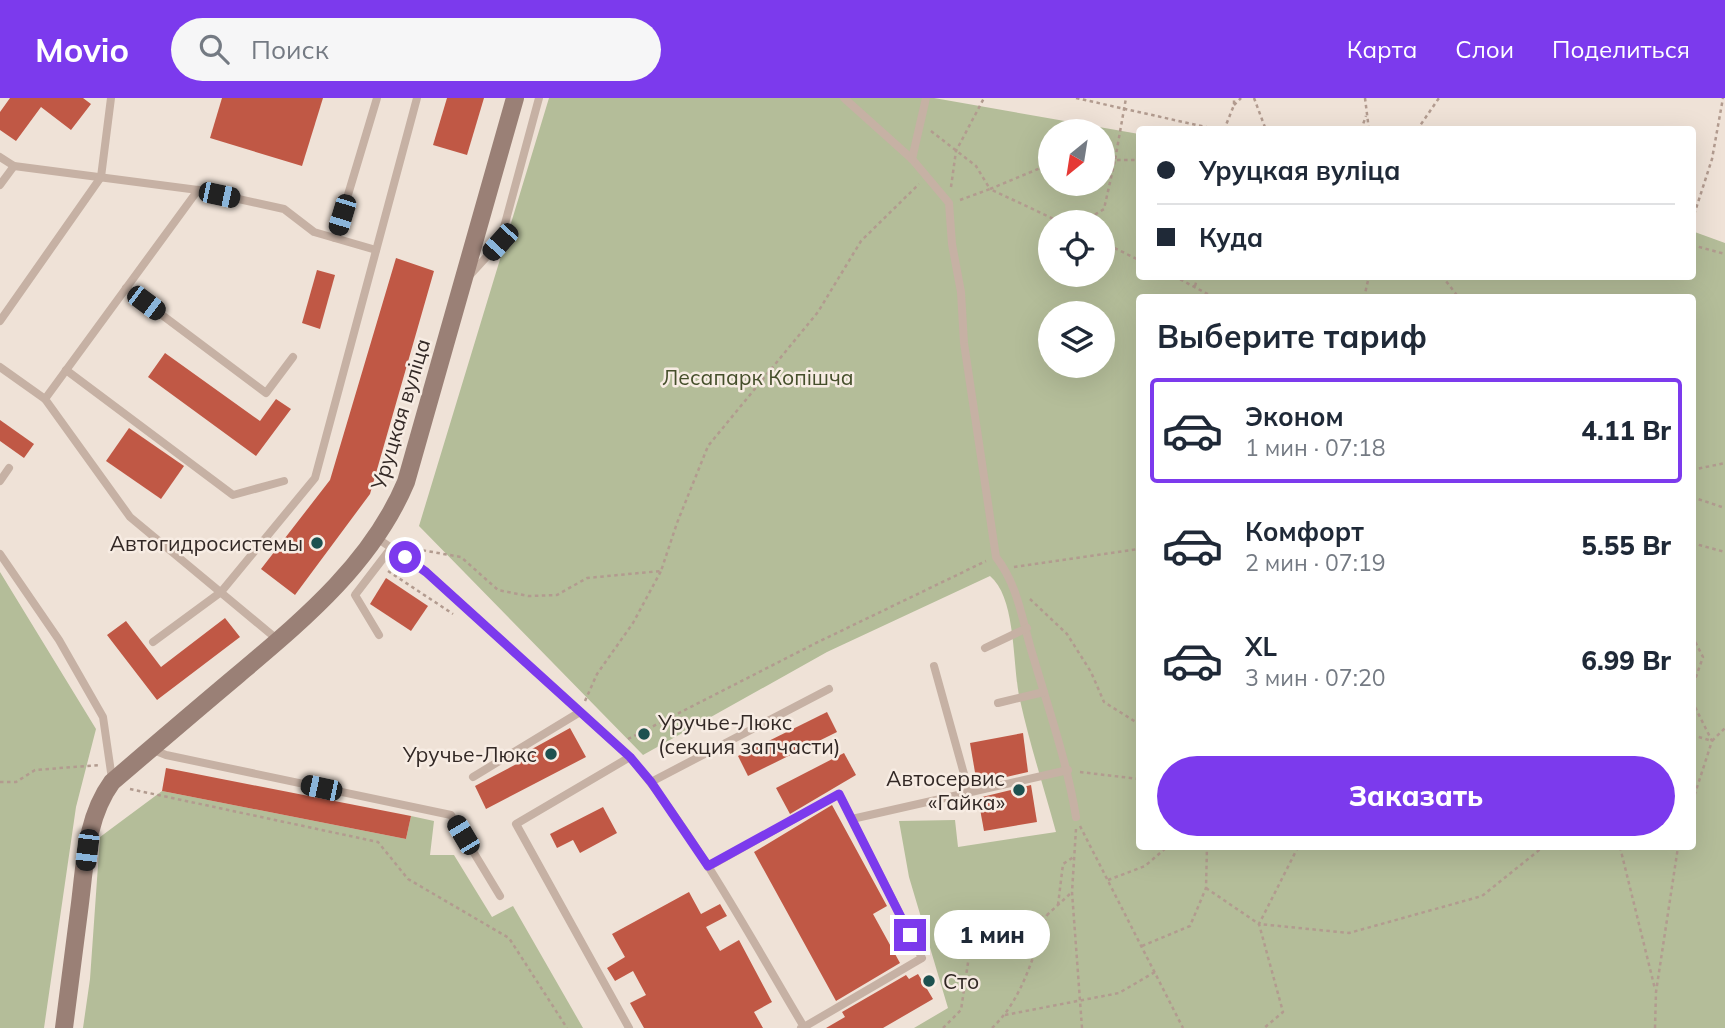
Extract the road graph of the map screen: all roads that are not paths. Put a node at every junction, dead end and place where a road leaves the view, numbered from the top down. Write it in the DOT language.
graph roads {
  1 [pos="111,98"];
  2 [pos="377,98"];
  3 [pos="417,98"];
  4 [pos="516,98"];
  5 [pos="539,98"];
  6 [pos="844,98"];
  7 [pos="926,98"];
  8 [pos="0,157"];
  9 [pos="912,159"];
  10 [pos="14,166"];
  11 [pos="101,177"];
  12 [pos="0,185"];
  13 [pos="198,190"];
  14 [pos="335,238"];
  15 [pos="376,250"];
  16 [pos="463,283"];
  17 [pos="126,288"];
  18 [pos="0,321"];
  19 [pos="293,357"];
  20 [pos="0,367"];
  21 [pos="66,370"];
  22 [pos="45,399"];
  23 [pos="9,468"];
  24 [pos="0,481"];
  25 [pos="284,481"];
  26 [pos="384,543"];
  27 [pos="0,554"];
  28 [pos="221,593"];
  29 [pos="1027,628"];
  30 [pos="379,635"];
  31 [pos="278,640"];
  32 [pos="153,642"];
  33 [pos="985,648"];
  34 [pos="934,666"];
  35 [pos="829,689"];
  36 [pos="1044,692"];
  37 [pos="999,703"];
  38 [pos="580,712"];
  39 [pos="151,749"];
  40 [pos="630,757"];
  41 [pos="1068,770"];
  42 [pos="111,773"];
  43 [pos="473,777"];
  44 [pos="651,782"];
  45 [pos="968,792"];
  46 [pos="1076,817"];
  47 [pos="852,819"];
  48 [pos="708,866"];
  49 [pos="500,896"];
  50 [pos="802,1027"];
  51 [pos="64,1028"];
  52 [pos="629,1028"];
  1 -- 11 [label="lane"];
  2 -- 14 [label="lane"];
  3 -- 15 [label="lane"];
  4 -- 16 [label="street, Уруцкая вуліца"];
  5 -- 16 [label="lane"];
  6 -- 9 [label="lane"];
  7 -- 9 [label="lane"];
  8 -- 10 [label="lane"];
  9 -- 29 [label="lane"];
  10 -- 11 [label="lane"];
  10 -- 12 [label="lane"];
  11 -- 13 [label="lane"];
  11 -- 18 [label="lane"];
  13 -- 14 [label="lane"];
  13 -- 17 [label="lane"];
  14 -- 15 [label="lane"];
  15 -- 28 [label="lane"];
  16 -- 26 [label="street, Уруцкая вуліца"];
  17 -- 19 [label="lane"];
  17 -- 21 [label="lane"];
  20 -- 22 [label="lane"];
  21 -- 22 [label="lane"];
  21 -- 25 [label="lane"];
  22 -- 28 [label="lane"];
  23 -- 24 [label="lane"];
  26 -- 30 [label="lane"];
  26 -- 31 [label="street, Уруцкая вуліца"];
  26 -- 38 [label="lane"];
  27 -- 42 [label="lane"];
  28 -- 31 [label="lane"];
  28 -- 32 [label="lane"];
  29 -- 33 [label="lane"];
  29 -- 36 [label="lane"];
  31 -- 39 [label="street, Уруцкая вуліца"];
  34 -- 45 [label="lane"];
  35 -- 44 [label="lane"];
  36 -- 37 [label="lane"];
  36 -- 41 [label="lane"];
  38 -- 40 [label="lane"];
  38 -- 43 [label="lane"];
  39 -- 42 [label="street, Уруцкая вуліца"];
  39 -- 49 [label="lane"];
  40 -- 44 [label="lane"];
  40 -- 52 [label="lane"];
  41 -- 45 [label="lane"];
  41 -- 46 [label="lane"];
  42 -- 51 [label="street"];
  44 -- 48 [label="lane"];
  45 -- 47 [label="lane"];
  47 -- 48 [label="lane"];
  47 -- 50 [label="lane"];
  48 -- 50 [label="lane"];
}
